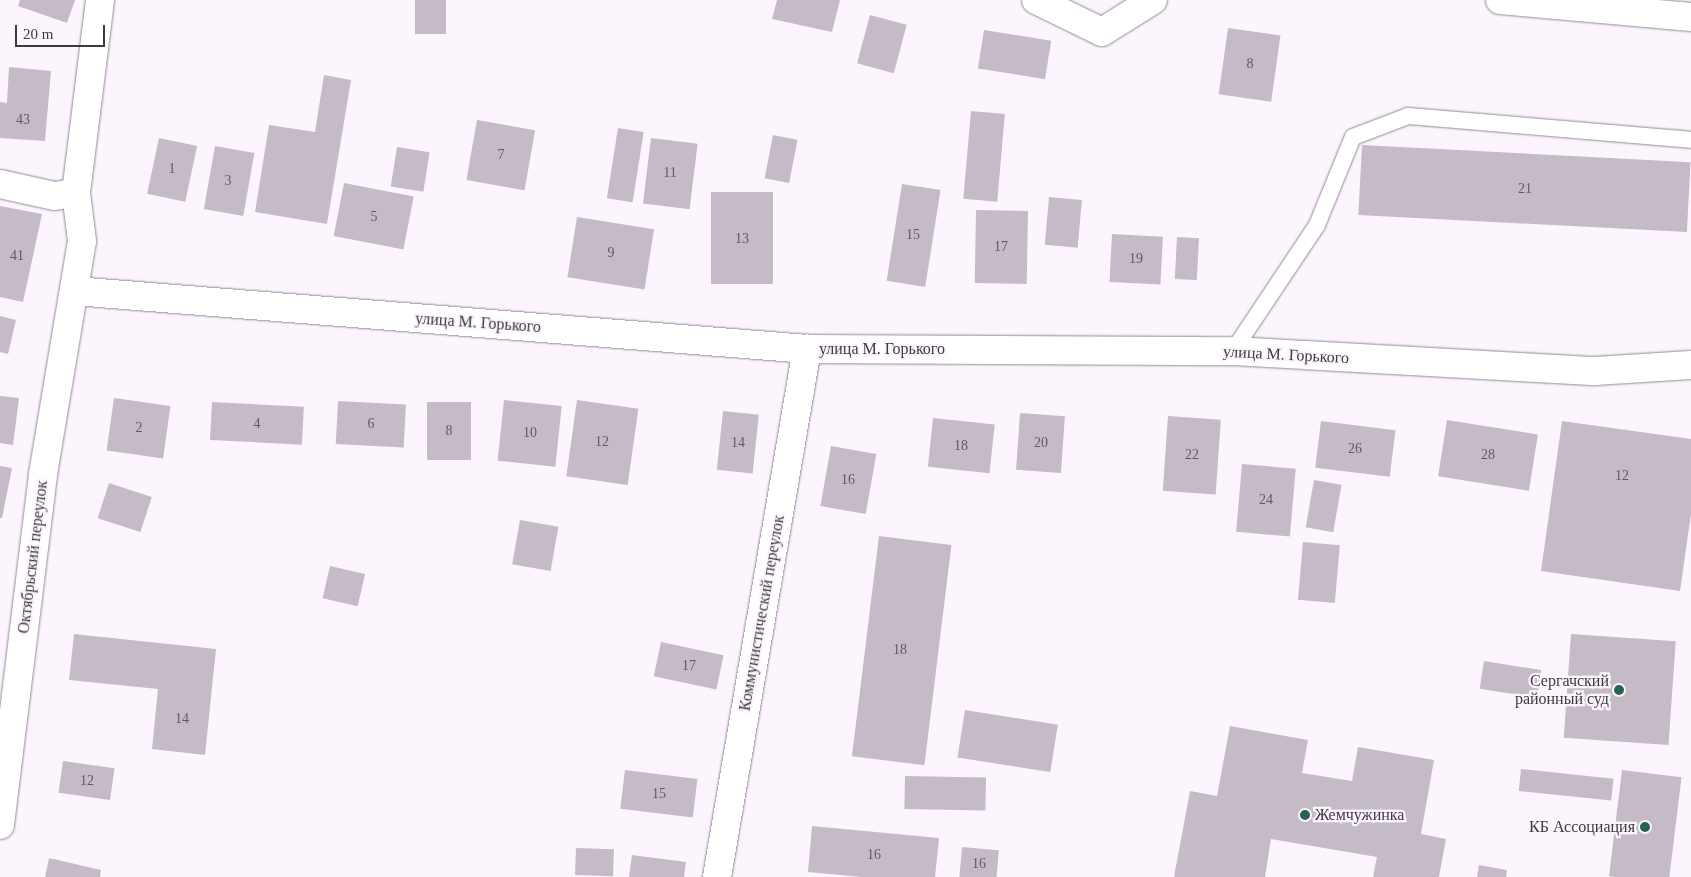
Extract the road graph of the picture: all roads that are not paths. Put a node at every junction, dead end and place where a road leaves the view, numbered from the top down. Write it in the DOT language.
graph roads {
  1 [pos="100,0"];
  2 [pos="1036,0"];
  3 [pos="1153,0"];
  4 [pos="1500,0"];
  5 [pos="1691,17"];
  6 [pos="1691,140"];
  7 [pos="0,184"];
  8 [pos="76,193"];
  9 [pos="74,291"];
  10 [pos="807,349"];
  11 [pos="1233,351"];
  12 [pos="1691,365"];
  13 [pos="0,825"];
  14 [pos="717,877"];
  1 -- 8 [label="street"];
  2 -- 3 [label="street"];
  4 -- 5 [label="street"];
  6 -- 11 [label="lane"];
  7 -- 8 [label="street"];
  8 -- 9 [label="street, Октябрьский переулок"];
  9 -- 10 [label="street, улица М. Горького"];
  9 -- 13 [label="street, Октябрьский переулок"];
  10 -- 11 [label="street, улица М. Горького"];
  10 -- 14 [label="street, Коммунистический переулок"];
  11 -- 12 [label="street, улица М. Горького"];
}
